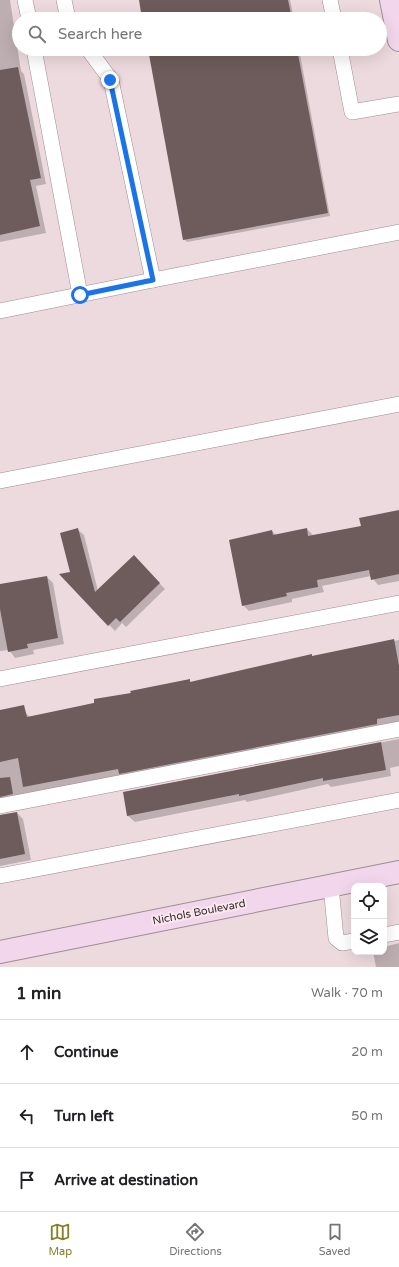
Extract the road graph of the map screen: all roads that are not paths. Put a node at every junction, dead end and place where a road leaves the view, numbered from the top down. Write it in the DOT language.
graph roads {
  1 [pos="25,0"];
  2 [pos="64,0"];
  3 [pos="330,0"];
  4 [pos="391,0"];
  5 [pos="28,12"];
  6 [pos="67,12"];
  7 [pos="333,12"];
  8 [pos="399,40"];
  9 [pos="35,56"];
  10 [pos="93,56"];
  11 [pos="341,56"];
  12 [pos="399,104"];
  13 [pos="399,232"];
  14 [pos="153,280"];
  15 [pos="80,295"];
  16 [pos="0,311"];
  17 [pos="399,404"];
  18 [pos="0,481"];
  19 [pos="399,603"];
  20 [pos="0,679"];
  21 [pos="399,729"];
  22 [pos="399,800"];
  23 [pos="0,806"];
  24 [pos="399,872"];
  25 [pos="0,876"];
  26 [pos="331,886"];
  27 [pos="399,932"];
  28 [pos="387,934"];
  29 [pos="351,942"];
  30 [pos="0,952"];
  1 -- 5 [label="lane"];
  2 -- 6 [label="lane"];
  3 -- 7 [label="lane"];
  4 -- 8 [label="street"];
  9 -- 15 [label="lane"];
  10 -- 14 [label="lane"];
  11 -- 12 [label="lane"];
  13 -- 14 [label="lane"];
  14 -- 15 [label="lane"];
  15 -- 16 [label="lane"];
  17 -- 18 [label="lane"];
  19 -- 20 [label="lane"];
  21 -- 23 [label="lane"];
  22 -- 25 [label="lane"];
  24 -- 26 [label="street, Nichols Boulevard"];
  26 -- 29 [label="lane"];
  26 -- 30 [label="street, Nichols Boulevard"];
  27 -- 28 [label="lane"];
}
